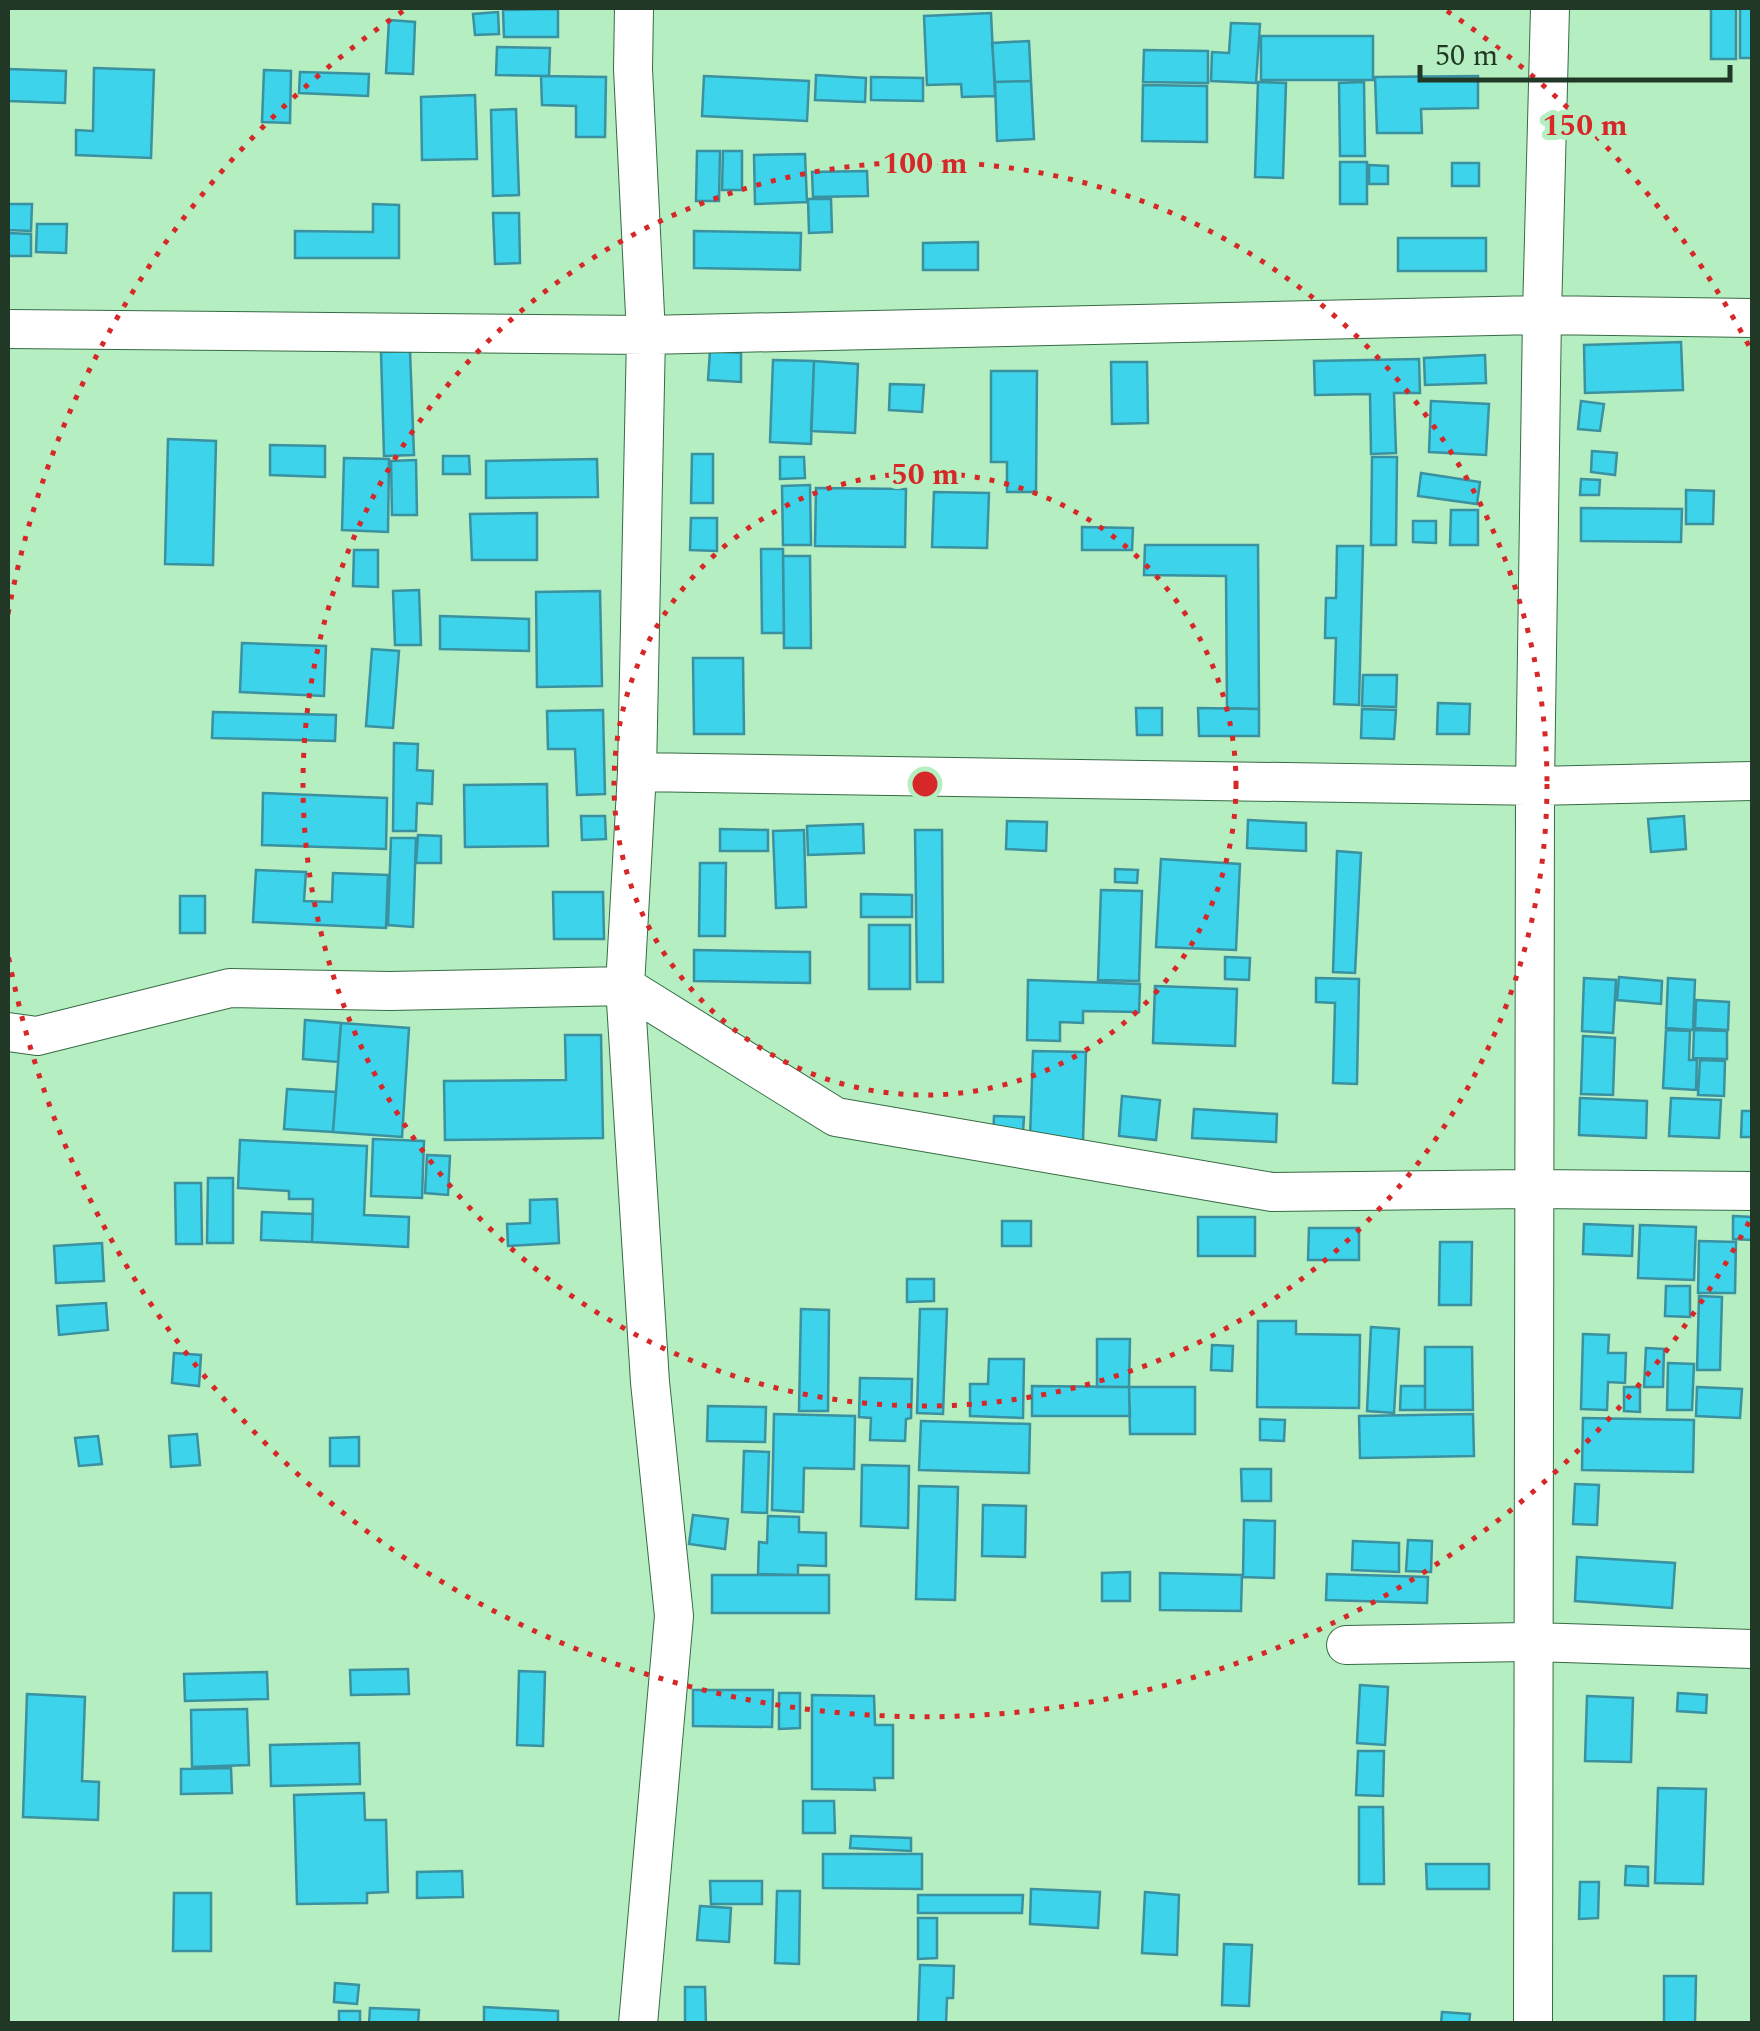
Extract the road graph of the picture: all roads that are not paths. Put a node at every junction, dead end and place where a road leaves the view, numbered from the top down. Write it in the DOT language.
graph roads {
  1 [pos="634,8"];
  2 [pos="1550,8"];
  3 [pos="1542,315"];
  4 [pos="1752,318"];
  5 [pos="8,329"];
  6 [pos="646,334"];
  7 [pos="636,772"];
  8 [pos="1752,781"];
  9 [pos="1535,786"];
  10 [pos="625,986"];
  11 [pos="8,1032"];
  12 [pos="1533,1189"];
  13 [pos="1752,1191"];
  14 [pos="1533,1642"];
  15 [pos="1346,1645"];
  16 [pos="1752,1649"];
  17 [pos="638,2024"];
  18 [pos="1532,2024"];
  1 -- 6 [label="street"];
  2 -- 3 [label="street"];
  3 -- 4 [label="street"];
  3 -- 6 [label="street"];
  3 -- 9 [label="street"];
  5 -- 6 [label="street"];
  6 -- 7 [label="street"];
  7 -- 9 [label="street"];
  7 -- 10 [label="street"];
  8 -- 9 [label="street"];
  9 -- 12 [label="street"];
  10 -- 11 [label="street"];
  10 -- 12 [label="street"];
  10 -- 17 [label="street"];
  12 -- 13 [label="street"];
  12 -- 14 [label="street"];
  14 -- 15 [label="street"];
  14 -- 16 [label="street"];
  14 -- 18 [label="street"];
}
